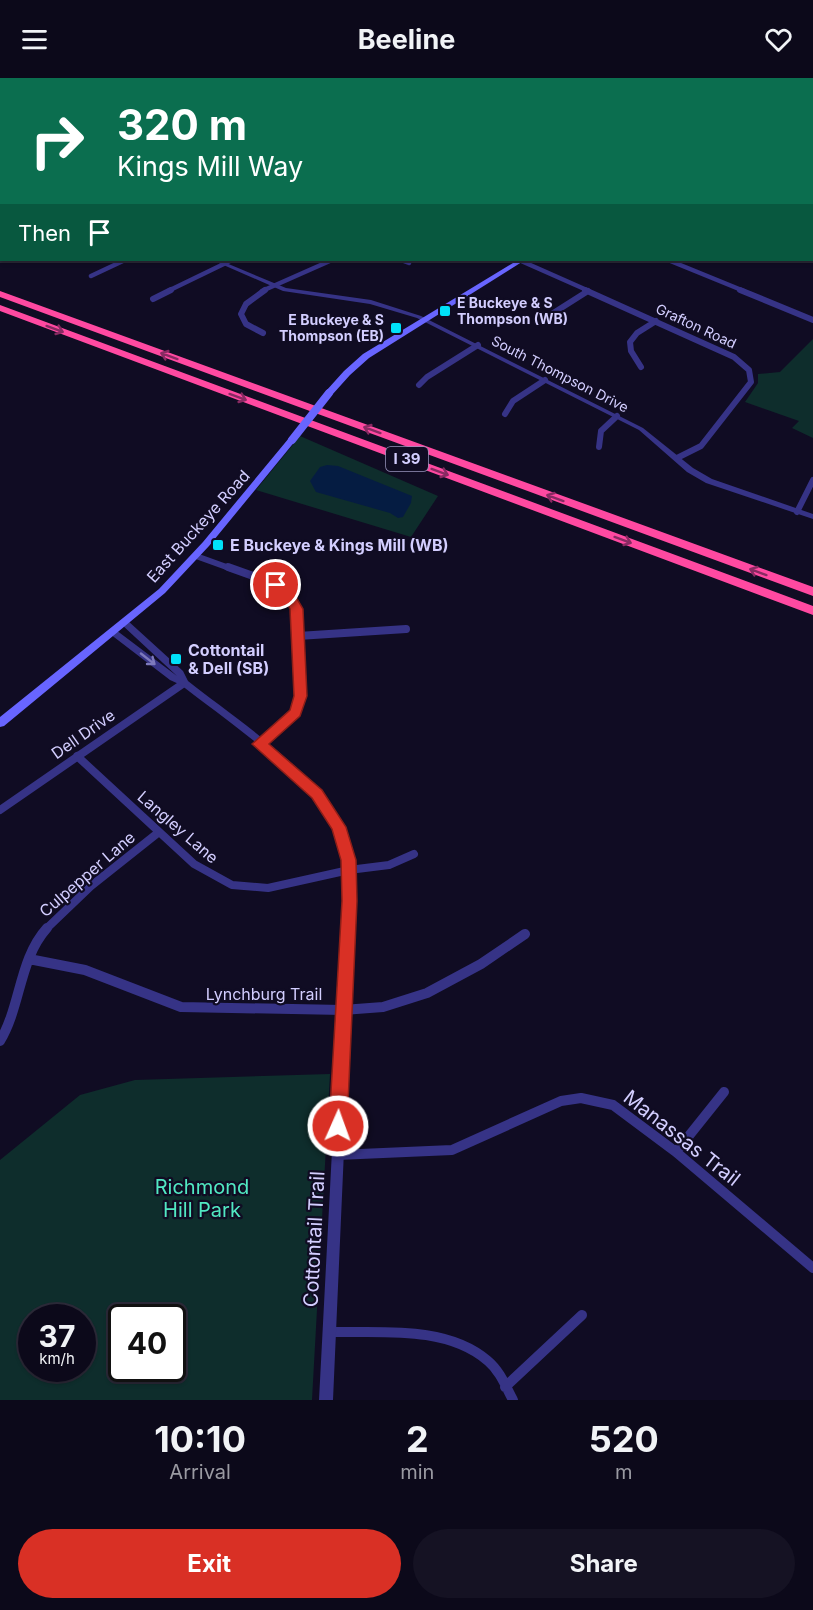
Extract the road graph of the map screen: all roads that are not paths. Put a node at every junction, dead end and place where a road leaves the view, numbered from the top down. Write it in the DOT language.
graph roads {
  1 [pos="123,261"];
  2 [pos="217,261"];
  3 [pos="230,261"];
  4 [pos="330,261"];
  5 [pos="404,261"];
  6 [pos="519,261"];
  7 [pos="523,261"];
  8 [pos="670,261"];
  9 [pos="409,263"];
  10 [pos="224,264"];
  11 [pos="91,276"];
  12 [pos="272,286"];
  13 [pos="588,291"];
  14 [pos="0,294"];
  15 [pos="153,298"];
  16 [pos="0,308"];
  17 [pos="547,317"];
  18 [pos="422,318"];
  19 [pos="813,320"];
  20 [pos="656,321"];
  21 [pos="263,333"];
  22 [pos="478,345"];
  23 [pos="641,367"];
  24 [pos="545,380"];
  25 [pos="419,386"];
  26 [pos="505,414"];
  27 [pos="617,416"];
  28 [pos="599,447"];
  29 [pos="677,458"];
  30 [pos="813,480"];
  31 [pos="796,512"];
  32 [pos="813,517"];
  33 [pos="195,556"];
  34 [pos="813,592"];
  35 [pos="813,611"];
  36 [pos="124,622"];
  37 [pos="406,629"];
  38 [pos="113,632"];
  39 [pos="298,636"];
  40 [pos="184,682"];
  41 [pos="0,723"];
  42 [pos="259,744"];
  43 [pos="77,756"];
  44 [pos="0,810"];
  45 [pos="159,832"];
  46 [pos="414,854"];
  47 [pos="349,870"];
  48 [pos="525,934"];
  49 [pos="29,959"];
  50 [pos="343,1010"];
  51 [pos="0,1041"];
  52 [pos="724,1092"];
  53 [pos="676,1152"];
  54 [pos="337,1155"];
  55 [pos="813,1268"];
  56 [pos="582,1315"];
  57 [pos="329,1332"];
  58 [pos="505,1386"];
  59 [pos="326,1400"];
  60 [pos="513,1400"];
  1 -- 11 [label="street"];
  2 -- 10 [label="street, South Thompson Drive"];
  3 -- 10 [label="street"];
  4 -- 12 [label="street"];
  5 -- 9 [label="street"];
  6 -- 18 [label="main road, East Buckeye Road"];
  7 -- 13 [label="street, Grafton Road"];
  8 -- 19 [label="street"];
  10 -- 12 [label="street, South Thompson Drive"];
  10 -- 15 [label="street"];
  12 -- 18 [label="street, South Thompson Drive"];
  12 -- 21 [label="street"];
  13 -- 17 [label="street"];
  13 -- 20 [label="street, Grafton Road"];
  34 -- 14 [label="highway, I 39, one-way"];
  16 -- 35 [label="highway, I 39, one-way"];
  18 -- 22 [label="street, South Thompson Drive"];
  18 -- 33 [label="main road, East Buckeye Road, bridge"];
  20 -- 23 [label="street"];
  20 -- 29 [label="street, Grafton Road"];
  22 -- 24 [label="street, South Thompson Drive"];
  22 -- 25 [label="street"];
  24 -- 26 [label="street"];
  24 -- 27 [label="street, South Thompson Drive"];
  27 -- 28 [label="street"];
  27 -- 29 [label="street, South Thompson Drive"];
  29 -- 31 [label="street, South Thompson Drive"];
  30 -- 31 [label="street"];
  31 -- 32 [label="street, South Thompson Drive"];
  33 -- 36 [label="main road, East Buckeye Road"];
  33 -- 39 [label="street"];
  36 -- 38 [label="main road, East Buckeye Road"];
  36 -- 40 [label="street, Cottontail Trail"];
  37 -- 39 [label="street"];
  38 -- 40 [label="street, Cottontail Trail, one-way"];
  38 -- 41 [label="main road, East Buckeye Road"];
  39 -- 42 [label="street"];
  40 -- 42 [label="street, Cottontail Trail"];
  40 -- 43 [label="street, Dell Drive"];
  42 -- 47 [label="street, Cottontail Trail"];
  43 -- 44 [label="street, Dell Drive"];
  43 -- 45 [label="street, Langley Lane"];
  45 -- 47 [label="street, Langley Lane"];
  45 -- 49 [label="street, Culpepper Lane"];
  46 -- 47 [label="street, Langley Lane"];
  47 -- 50 [label="street, Cottontail Trail"];
  48 -- 50 [label="street, Lynchburg Trail"];
  49 -- 50 [label="street, Lynchburg Trail"];
  49 -- 51 [label="street, Culpepper Lane"];
  50 -- 54 [label="street, Cottontail Trail"];
  52 -- 53 [label="street"];
  53 -- 54 [label="street, Manassas Trail"];
  53 -- 55 [label="street, Manassas Trail"];
  54 -- 57 [label="street, Cottontail Trail"];
  56 -- 58 [label="street"];
  57 -- 58 [label="street"];
  57 -- 59 [label="street, Cottontail Trail"];
  58 -- 60 [label="street"];
}
